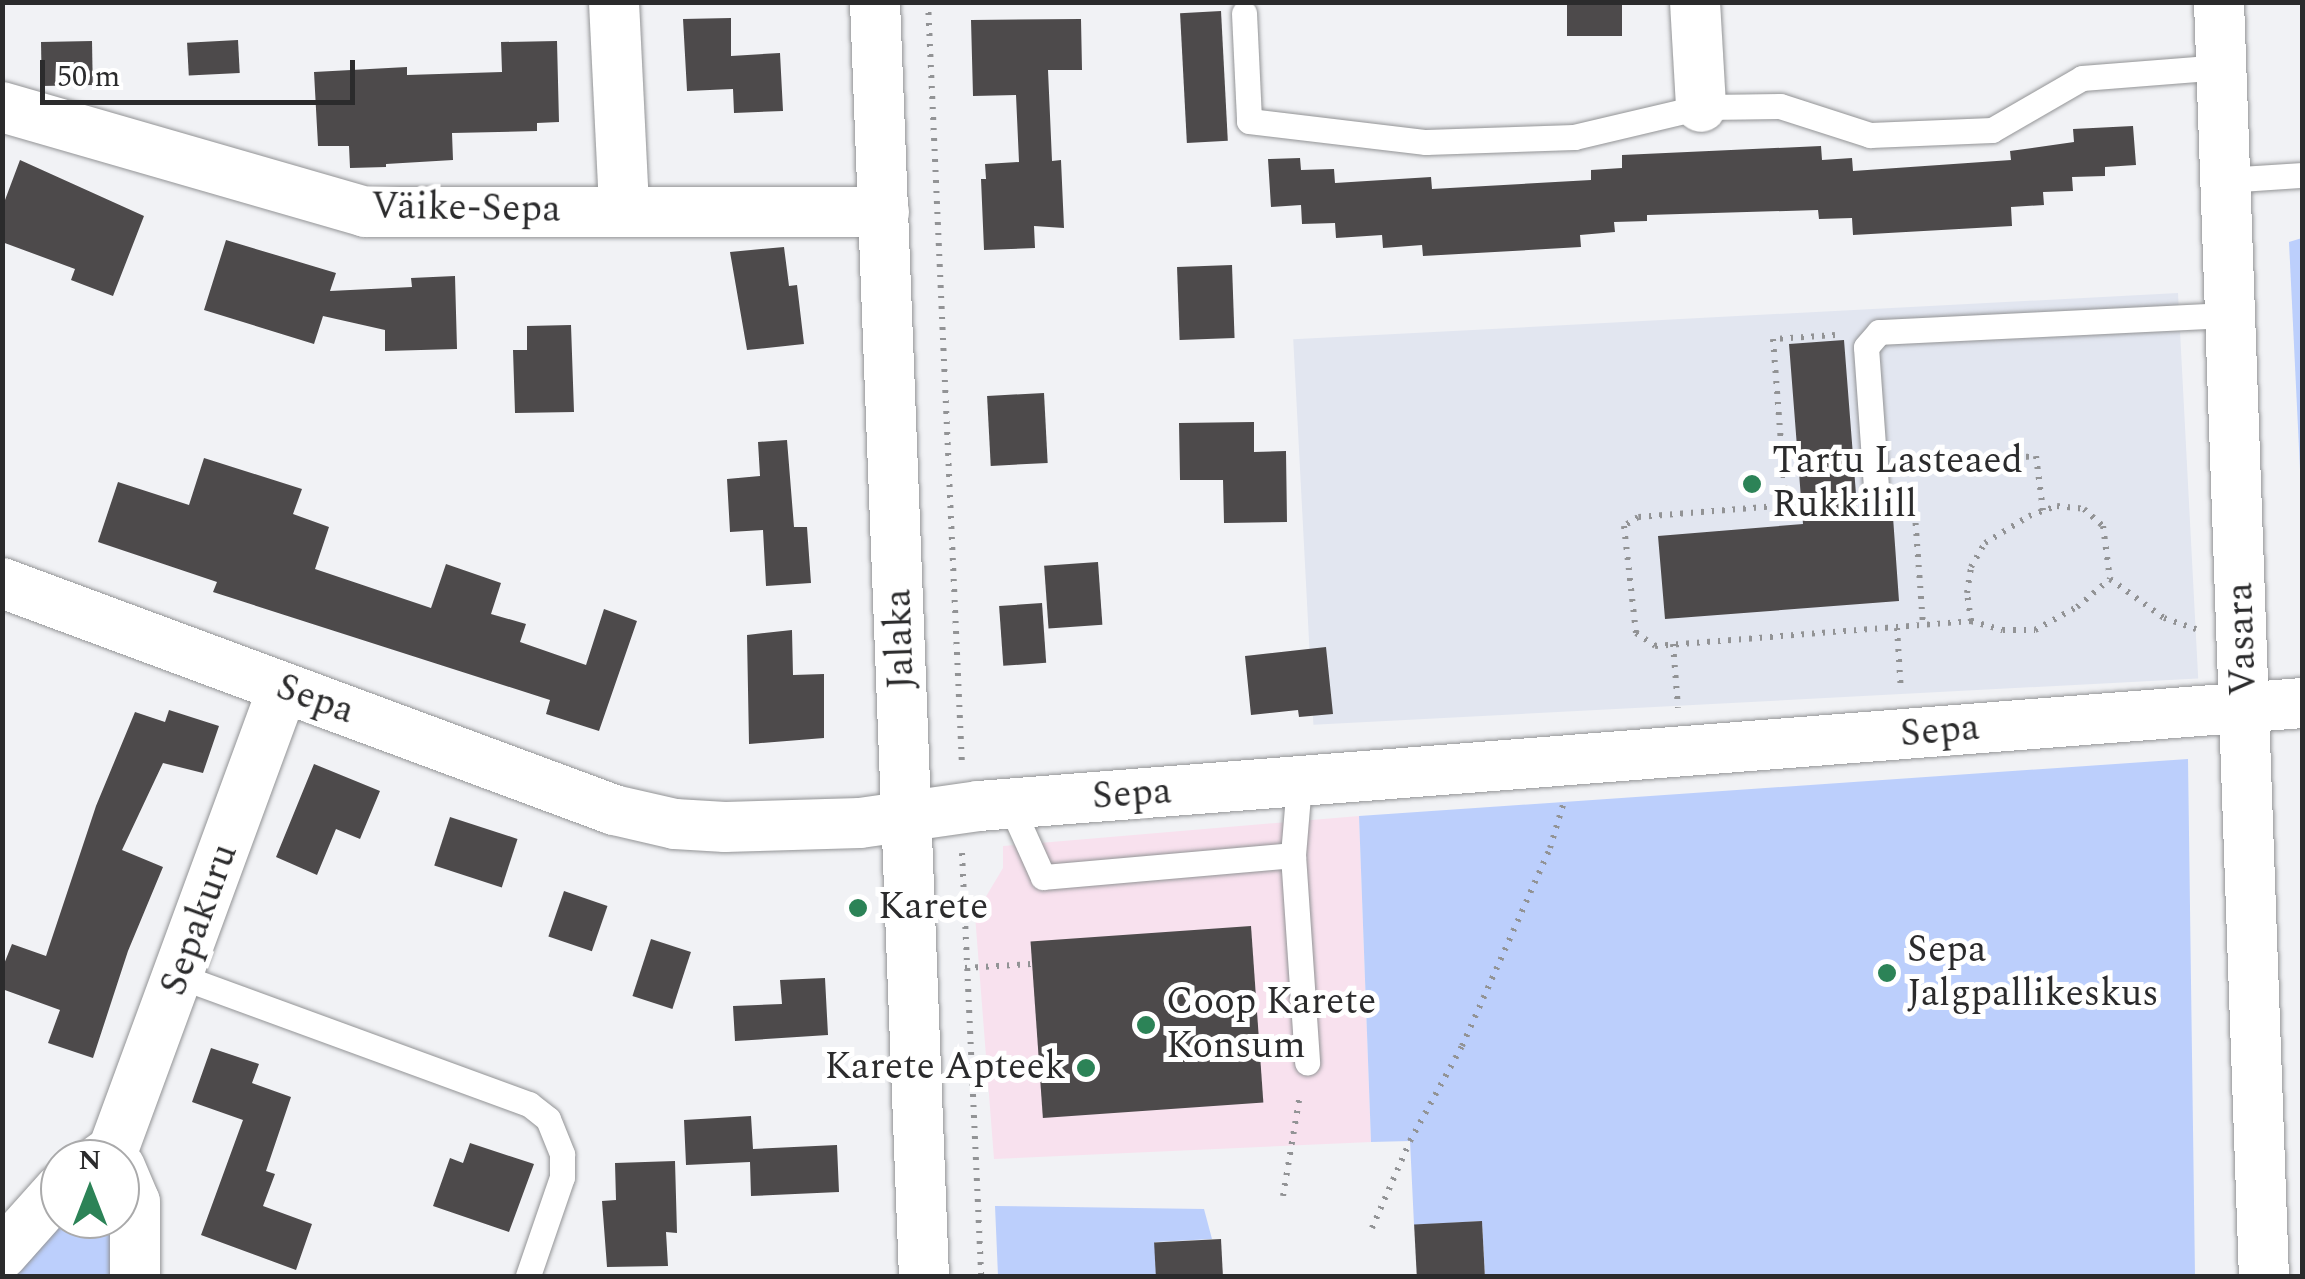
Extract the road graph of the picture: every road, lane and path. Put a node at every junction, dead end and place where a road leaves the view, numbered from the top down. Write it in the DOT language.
graph roads {
  1 [pos="614,2"];
  2 [pos="875,2"];
  3 [pos="928,2"];
  4 [pos="1695,2"];
  5 [pos="2220,2"];
  6 [pos="1244,13"];
  7 [pos="2222,67"];
  8 [pos="2,107"];
  9 [pos="1701,107"];
  10 [pos="2302,175"];
  11 [pos="2226,180"];
  12 [pos="624,210"];
  13 [pos="884,212"];
  14 [pos="2232,315"];
  15 [pos="1879,332"];
  16 [pos="1911,465"];
  17 [pos="1875,468"];
  18 [pos="1877,500"];
  19 [pos="2043,511"];
  20 [pos="2110,579"];
  21 [pos="2,584"];
  22 [pos="1971,620"];
  23 [pos="1923,626"];
  24 [pos="1897,628"];
  25 [pos="2197,629"];
  26 [pos="283,688"];
  27 [pos="1902,702"];
  28 [pos="2302,704"];
  29 [pos="2245,708"];
  30 [pos="1299,783"];
  31 [pos="1566,794"];
  32 [pos="986,806"];
  33 [pos="906,818"];
  34 [pos="1293,855"];
  35 [pos="1031,964"];
  36 [pos="965,968"];
  37 [pos="180,976"];
  38 [pos="1307,1063"];
  39 [pos="119,1139"];
  40 [pos="1284,1196"];
  41 [pos="40,1211"];
  42 [pos="1372,1228"];
  43 [pos="135,1239"];
  44 [pos="2,1254"];
  45 [pos="135,1276"];
  46 [pos="528,1276"];
  47 [pos="924,1276"];
  48 [pos="980,1276"];
  49 [pos="2264,1276"];
  1 -- 12 [label="street"];
  2 -- 13 [label="street, Jalaka"];
  3 -- 32 [label="path"];
  4 -- 9 [label="street"];
  5 -- 7 [label="street, Vasara"];
  6 -- 9 [label="lane"];
  7 -- 9 [label="lane"];
  7 -- 11 [label="street, Vasara"];
  8 -- 12 [label="street, Väike-Sepa"];
  10 -- 11 [label="lane"];
  11 -- 14 [label="street, Vasara"];
  12 -- 13 [label="street, Väike-Sepa"];
  13 -- 33 [label="street, Jalaka"];
  14 -- 15 [label="lane"];
  14 -- 29 [label="street, Vasara"];
  15 -- 17 [label="lane"];
  15 -- 24 [label="path"];
  16 -- 17 [label="path"];
  16 -- 19 [label="path"];
  16 -- 23 [label="path"];
  17 -- 18 [label="lane"];
  19 -- 20 [label="path"];
  19 -- 22 [label="path"];
  20 -- 22 [label="path"];
  20 -- 25 [label="path"];
  21 -- 26 [label="street, Sepa"];
  22 -- 23 [label="path"];
  23 -- 24 [label="path"];
  24 -- 27 [label="path"];
  26 -- 33 [label="street, Sepa"];
  26 -- 37 [label="street, Sepakuru"];
  28 -- 29 [label="street, Sepa"];
  29 -- 30 [label="street, Sepa"];
  29 -- 49 [label="street, Vasara"];
  30 -- 32 [label="street, Sepa"];
  30 -- 34 [label="lane"];
  31 -- 42 [label="path"];
  32 -- 33 [label="street, Sepa"];
  32 -- 34 [label="lane"];
  32 -- 36 [label="path"];
  33 -- 47 [label="street, Jalaka"];
  34 -- 38 [label="lane"];
  35 -- 36 [label="path"];
  36 -- 48 [label="path"];
  37 -- 39 [label="street, Sepakuru"];
  37 -- 46 [label="lane"];
  38 -- 40 [label="path"];
  41 -- 44 [label="street"];
  43 -- 45 [label="street, Sepakuru"];
}
